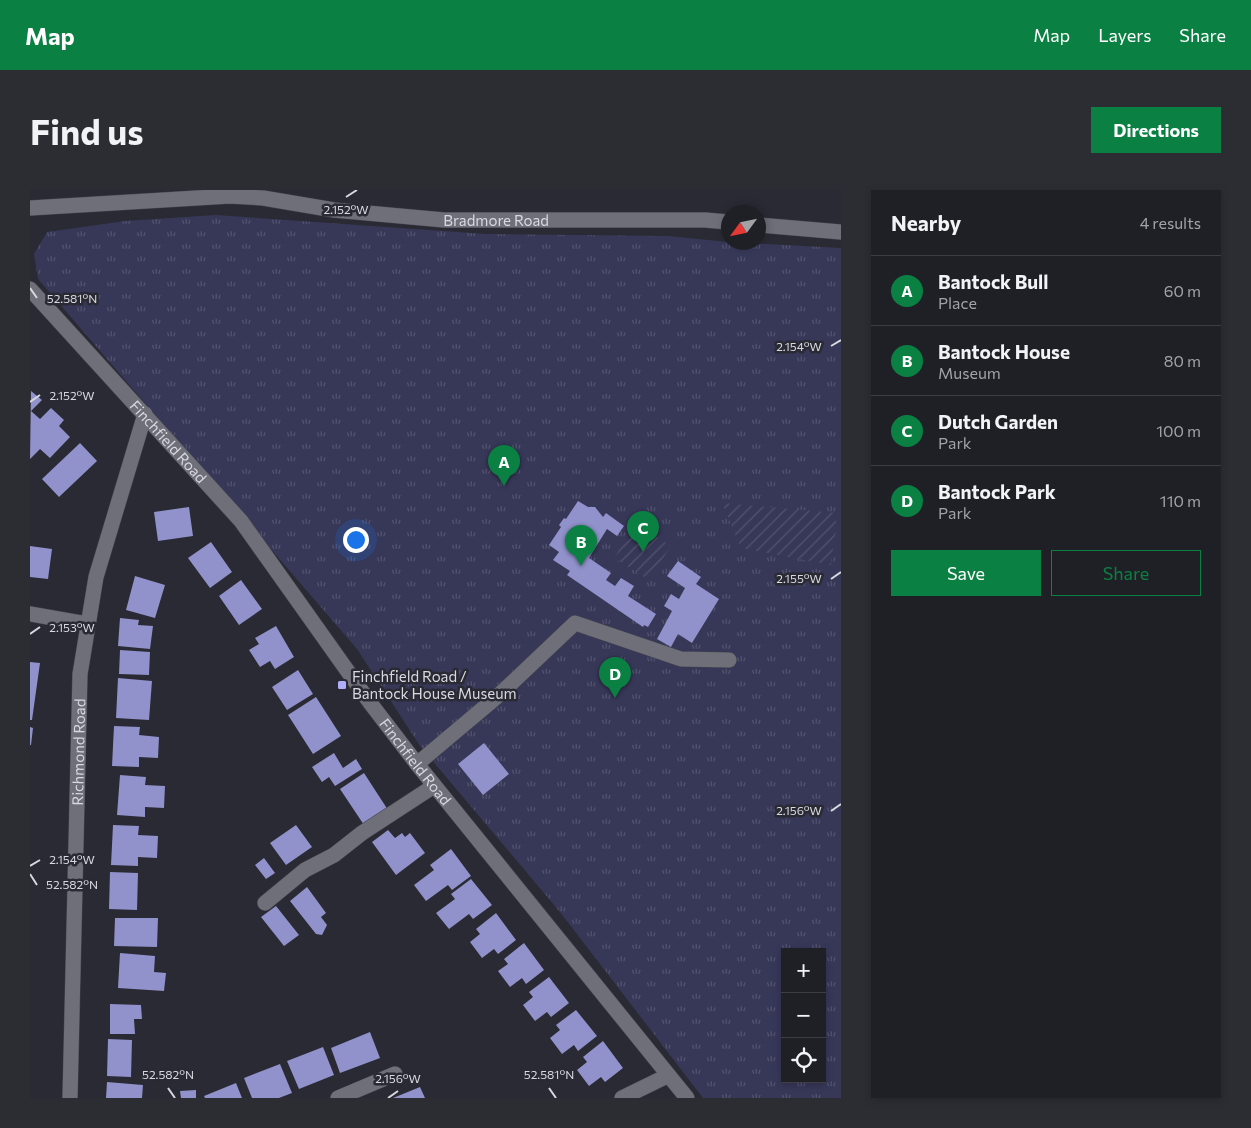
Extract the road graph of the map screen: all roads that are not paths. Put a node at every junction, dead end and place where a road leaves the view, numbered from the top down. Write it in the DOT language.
graph roads {
  1 [pos="265,194"];
  2 [pos="30,208"];
  3 [pos="721,221"];
  4 [pos="766,225"];
  5 [pos="841,232"];
  6 [pos="30,288"];
  7 [pos="145,414"];
  8 [pos="30,614"];
  9 [pos="86,624"];
  10 [pos="729,660"];
  11 [pos="417,764"];
  12 [pos="434,786"];
  13 [pos="265,903"];
  14 [pos="395,1074"];
  15 [pos="667,1076"];
  16 [pos="70,1098"];
  17 [pos="338,1098"];
  18 [pos="622,1098"];
  19 [pos="686,1098"];
  1 -- 2 [label="street, Bradmore Road"];
  1 -- 3 [label="street, Bradmore Road"];
  4 -- 5 [label="street"];
  6 -- 7 [label="street, Finchfield Road"];
  7 -- 9 [label="street, Richmond Road"];
  7 -- 11 [label="street, Finchfield Road"];
  8 -- 9 [label="street"];
  9 -- 16 [label="street, Richmond Road"];
  10 -- 11 [label="street"];
  11 -- 12 [label="street, Finchfield Road"];
  12 -- 13 [label="street"];
  12 -- 15 [label="street, Finchfield Road"];
  14 -- 17 [label="street"];
  15 -- 18 [label="street"];
  15 -- 19 [label="street, Finchfield Road"];
}
